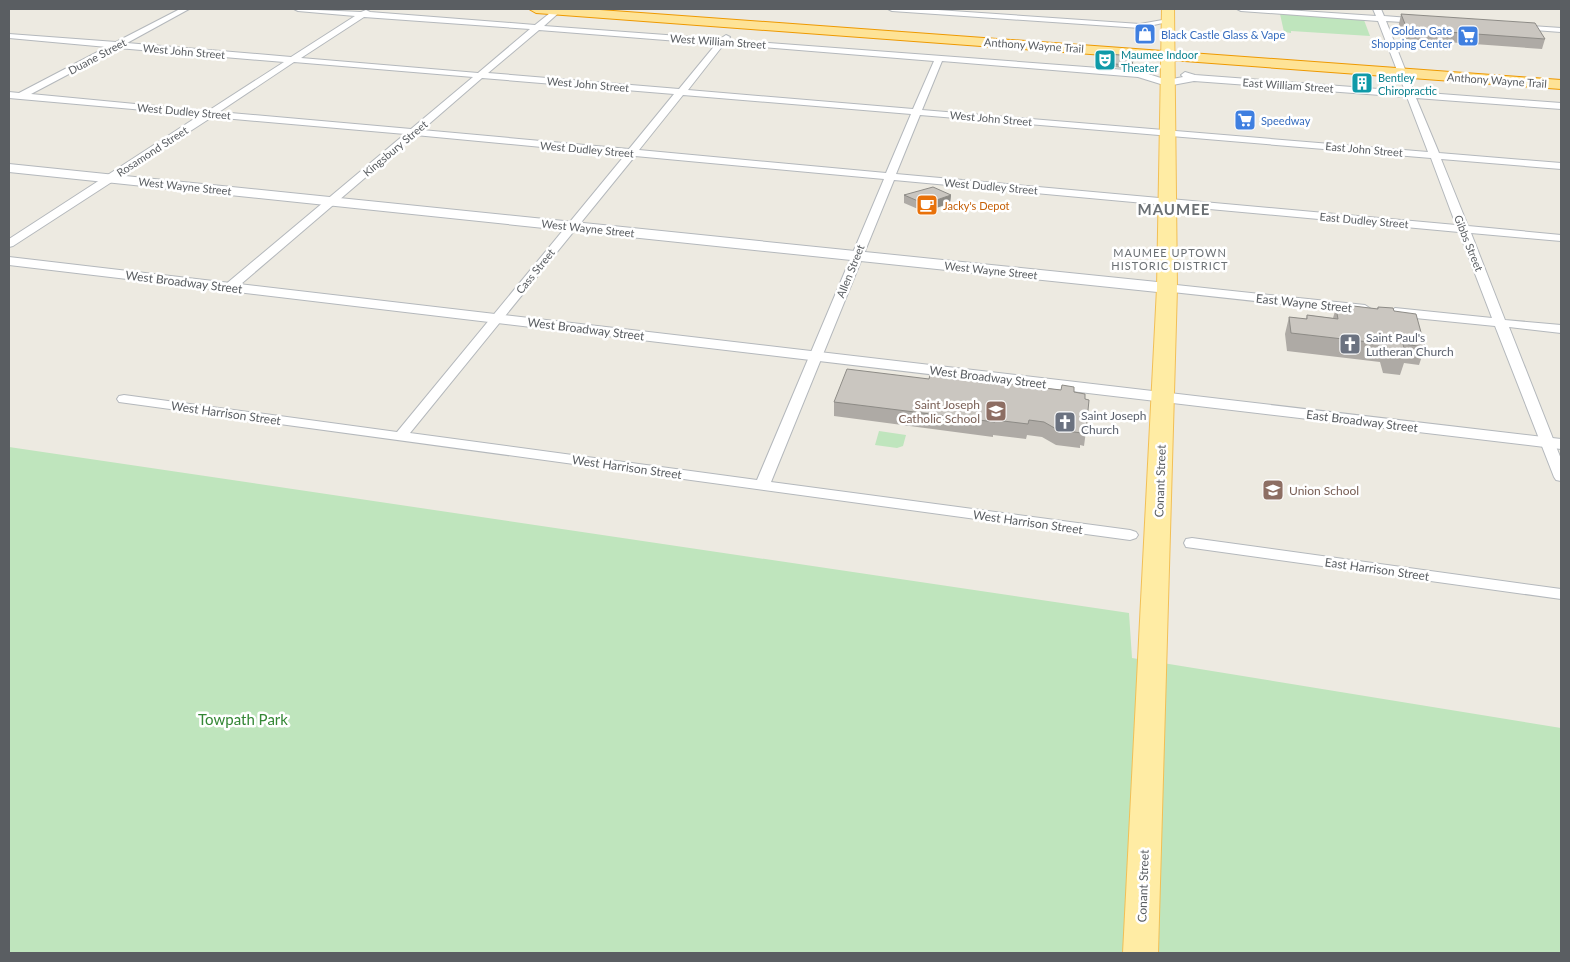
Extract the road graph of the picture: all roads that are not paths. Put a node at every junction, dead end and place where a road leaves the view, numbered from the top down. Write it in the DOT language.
graph roads {
  1 [pos="185,9"];
  2 [pos="298,9"];
  3 [pos="536,9"];
  4 [pos="604,9"];
  5 [pos="892,9"];
  6 [pos="1241,9"];
  7 [pos="1377,9"];
  8 [pos="558,10"];
  9 [pos="368,11"];
  10 [pos="1381,18"];
  11 [pos="1424,21"];
  12 [pos="1140,26"];
  13 [pos="538,27"];
  14 [pos="1512,27"];
  15 [pos="1561,30"];
  16 [pos="9,36"];
  17 [pos="1168,38"];
  18 [pos="724,39"];
  19 [pos="118,45"];
  20 [pos="939,58"];
  21 [pos="293,60"];
  22 [pos="1401,70"];
  23 [pos="1139,74"];
  24 [pos="480,75"];
  25 [pos="1194,78"];
  26 [pos="1561,79"];
  27 [pos="1561,85"];
  28 [pos="681,92"];
  29 [pos="1410,94"];
  30 [pos="9,95"];
  31 [pos="22,96"];
  32 [pos="9,103"];
  33 [pos="1561,106"];
  34 [pos="917,112"];
  35 [pos="210,113"];
  36 [pos="413,132"];
  37 [pos="1166,133"];
  38 [pos="632,153"];
  39 [pos="1434,155"];
  40 [pos="1561,166"];
  41 [pos="9,168"];
  42 [pos="890,176"];
  43 [pos="110,178"];
  44 [pos="332,201"];
  45 [pos="1166,202"];
  46 [pos="572,226"];
  47 [pos="1464,229"];
  48 [pos="1561,238"];
  49 [pos="9,244"];
  50 [pos="856,256"];
  51 [pos="9,261"];
  52 [pos="230,287"];
  53 [pos="1167,288"];
  54 [pos="497,318"];
  55 [pos="1500,322"];
  56 [pos="1561,329"];
  57 [pos="815,356"];
  58 [pos="1164,398"];
  59 [pos="124,399"];
  60 [pos="400,437"];
  61 [pos="1554,443"];
  62 [pos="1561,477"];
  63 [pos="762,486"];
  64 [pos="1130,535"];
  65 [pos="1192,543"];
  66 [pos="1561,594"];
  67 [pos="1140,953"];
  1 -- 19 [label="street, Duane Street"];
  2 -- 9 [label="street, West William Street"];
  3 -- 8 [label="highway, Anthony Wayne Trail"];
  4 -- 17 [label="highway, Anthony Wayne Trail"];
  5 -- 12 [label="street"];
  6 -- 10 [label="street"];
  7 -- 10 [label="street, Gibbs Street"];
  8 -- 13 [label="street, Kingsbury Street"];
  8 -- 17 [label="highway, Anthony Wayne Trail"];
  9 -- 13 [label="street, West William Street"];
  9 -- 21 [label="street, Rosamond Street"];
  10 -- 11 [label="street"];
  10 -- 22 [label="street, Gibbs Street"];
  12 -- 17 [label="street"];
  12 -- 17 [label="street"];
  13 -- 18 [label="street, West William Street"];
  13 -- 24 [label="street, Kingsbury Street"];
  14 -- 15 [label="street"];
  16 -- 19 [label="street, West John Street"];
  17 -- 22 [label="highway, Anthony Wayne Trail"];
  17 -- 23 [label="street, West William Street"];
  17 -- 23 [label="street, West William Street"];
  17 -- 25 [label="street, East William Street"];
  17 -- 25 [label="street, East William Street"];
  17 -- 37 [label="main road, Conant Street"];
  18 -- 20 [label="street, West William Street"];
  18 -- 28 [label="street, Cass Street"];
  19 -- 21 [label="street, West John Street"];
  19 -- 31 [label="street, Duane Street"];
  20 -- 23 [label="street, West William Street"];
  20 -- 34 [label="street, Allen Street"];
  21 -- 24 [label="street, West John Street"];
  21 -- 35 [label="street, Rosamond Street"];
  22 -- 26 [label="highway, Anthony Wayne Trail"];
  22 -- 27 [label="highway, Anthony Wayne Trail"];
  22 -- 29 [label="street, Gibbs Street"];
  24 -- 28 [label="street, West John Street"];
  24 -- 36 [label="street, Kingsbury Street"];
  25 -- 29 [label="street, East William Street"];
  28 -- 34 [label="street, West John Street"];
  28 -- 38 [label="street, Cass Street"];
  29 -- 33 [label="street, East William Street"];
  29 -- 39 [label="street, Gibbs Street"];
  30 -- 31 [label="street, West Dudley Street"];
  31 -- 32 [label="street, Duane Street"];
  31 -- 35 [label="street, West Dudley Street"];
  34 -- 37 [label="street, West John Street"];
  34 -- 42 [label="street, Allen Street"];
  35 -- 36 [label="street, West Dudley Street"];
  35 -- 43 [label="street, Rosamond Street"];
  36 -- 38 [label="street, West Dudley Street"];
  36 -- 44 [label="street, Kingsbury Street"];
  37 -- 39 [label="street, East John Street"];
  37 -- 45 [label="main road, Conant Street"];
  38 -- 42 [label="street, West Dudley Street"];
  38 -- 46 [label="street, Cass Street"];
  39 -- 40 [label="street, East John Street"];
  39 -- 47 [label="street, Gibbs Street"];
  41 -- 43 [label="street, West Wayne Street"];
  42 -- 45 [label="street, West Dudley Street"];
  42 -- 50 [label="street, Allen Street"];
  43 -- 44 [label="street, West Wayne Street"];
  43 -- 49 [label="street, Rosamond Street"];
  44 -- 46 [label="street, West Wayne Street"];
  44 -- 52 [label="street, Kingsbury Street"];
  45 -- 47 [label="street, East Dudley Street"];
  45 -- 53 [label="main road, Conant Street"];
  46 -- 50 [label="street, West Wayne Street"];
  46 -- 54 [label="street, Cass Street"];
  47 -- 48 [label="street, East Dudley Street"];
  47 -- 55 [label="street, Gibbs Street"];
  50 -- 53 [label="street, West Wayne Street"];
  50 -- 57 [label="street, Allen Street"];
  51 -- 52 [label="street, West Broadway Street"];
  52 -- 54 [label="street, West Broadway Street"];
  53 -- 55 [label="street, East Wayne Street"];
  53 -- 58 [label="main road, Conant Street"];
  54 -- 57 [label="street, West Broadway Street"];
  54 -- 60 [label="street, Cass Street"];
  55 -- 56 [label="street, East Wayne Street"];
  55 -- 61 [label="street, Gibbs Street"];
  57 -- 58 [label="street, West Broadway Street"];
  57 -- 63 [label="street, Allen Street"];
  58 -- 61 [label="street, East Broadway Street"];
  58 -- 67 [label="main road, Conant Street"];
  59 -- 60 [label="street, West Harrison Street"];
  60 -- 63 [label="street, West Harrison Street"];
  61 -- 62 [label="street, Gibbs Street"];
  63 -- 64 [label="street, West Harrison Street"];
  65 -- 66 [label="street, East Harrison Street"];
}
